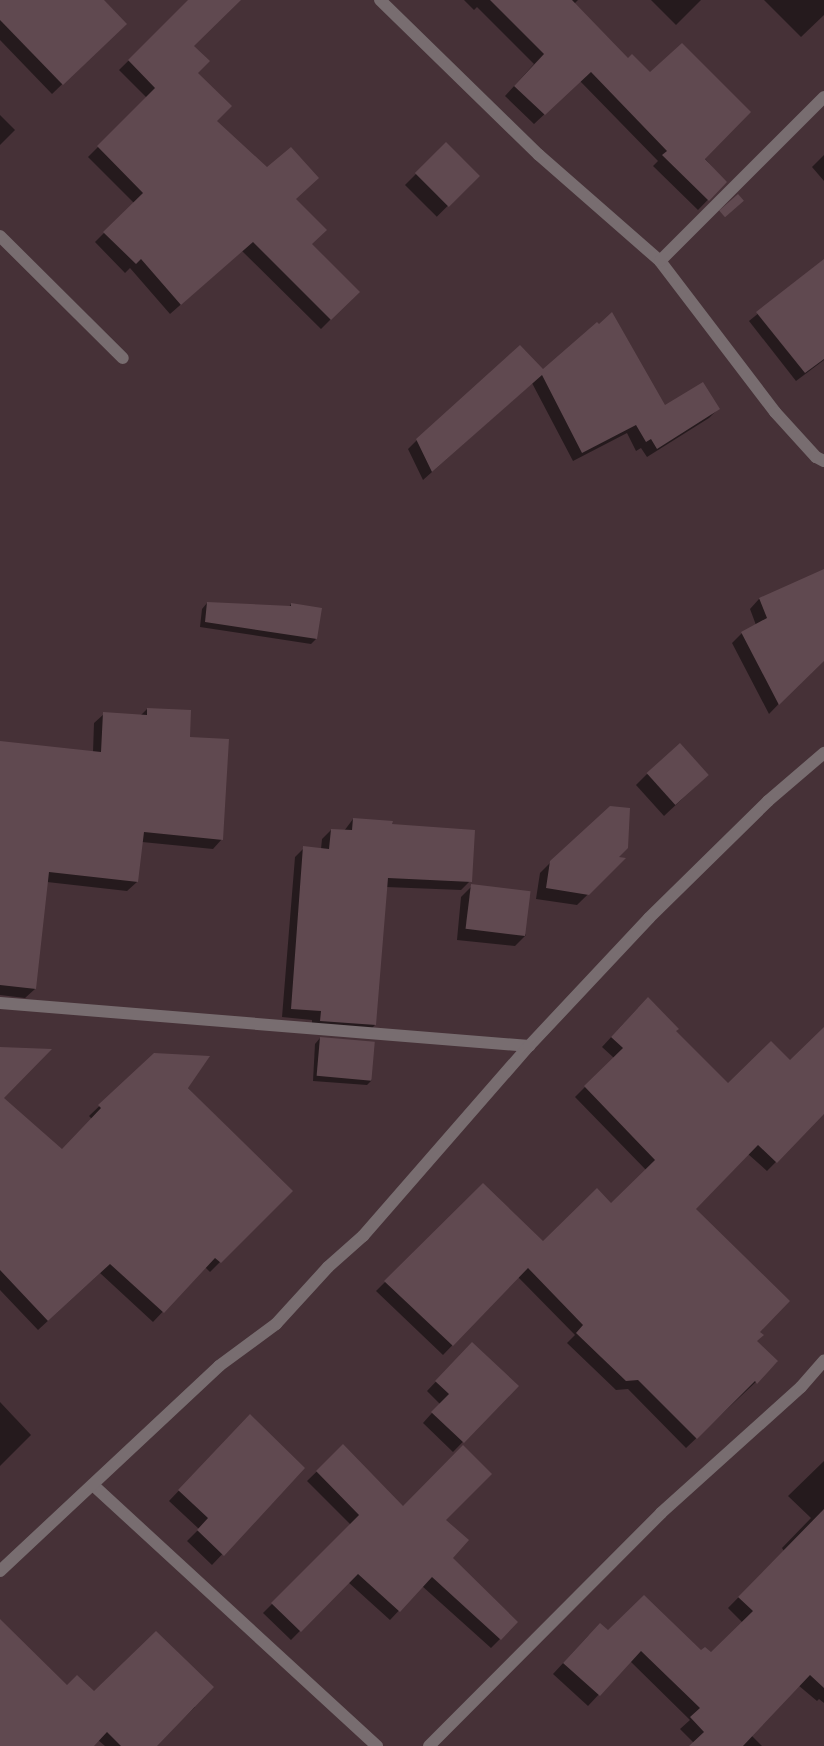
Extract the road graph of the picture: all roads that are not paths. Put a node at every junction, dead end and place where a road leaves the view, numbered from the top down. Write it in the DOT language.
graph roads {
  1 [pos="380,0"];
  2 [pos="824,97"];
  3 [pos="0,236"];
  4 [pos="660,261"];
  5 [pos="123,358"];
  6 [pos="824,461"];
  7 [pos="824,753"];
  8 [pos="0,1003"];
  9 [pos="529,1046"];
  10 [pos="824,1361"];
  11 [pos="93,1486"];
  12 [pos="0,1571"];
  13 [pos="377,1746"];
  14 [pos="429,1746"];
  1 -- 4 [label="street"];
  2 -- 4 [label="street"];
  3 -- 5 [label="street"];
  4 -- 6 [label="street"];
  7 -- 9 [label="street"];
  8 -- 9 [label="street"];
  9 -- 11 [label="street"];
  10 -- 14 [label="street"];
  11 -- 12 [label="street"];
  11 -- 13 [label="street"];
}
